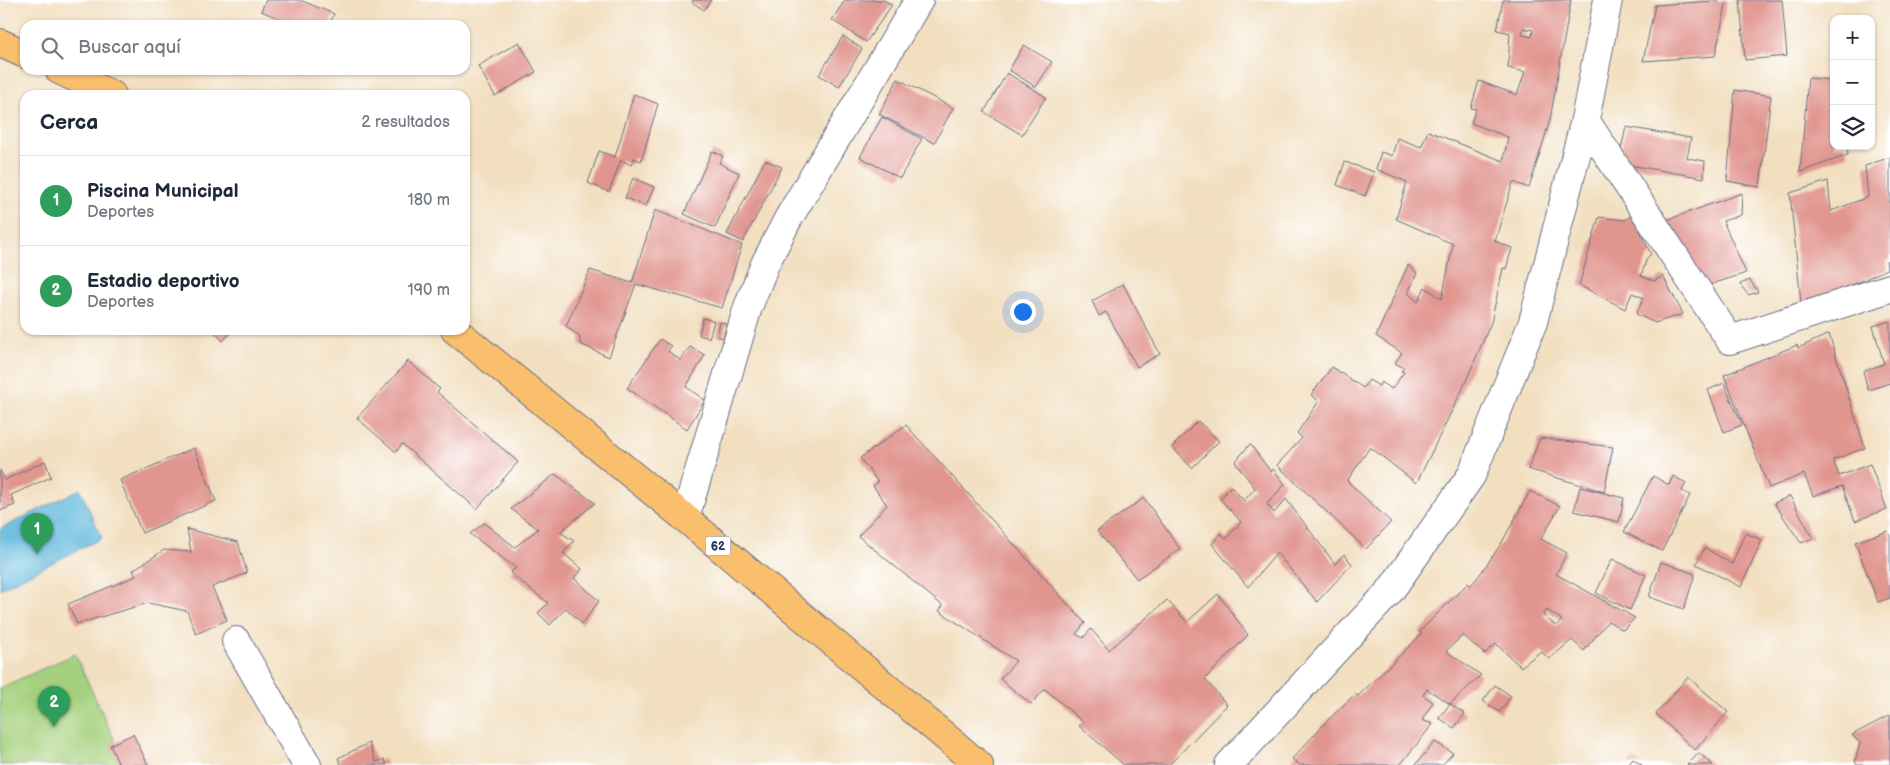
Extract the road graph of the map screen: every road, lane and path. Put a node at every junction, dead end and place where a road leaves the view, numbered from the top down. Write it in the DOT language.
graph roads {
  1 [pos="919,0"];
  2 [pos="1608,0"];
  3 [pos="0,43"];
  4 [pos="20,52"];
  5 [pos="70,75"];
  6 [pos="101,90"];
  7 [pos="1584,120"];
  8 [pos="1890,288"];
  9 [pos="461,335"];
  10 [pos="685,518"];
  11 [pos="236,641"];
  12 [pos="307,765"];
  13 [pos="979,765"];
  14 [pos="1229,765"];
  1 -- 10 [label="street"];
  2 -- 7 [label="street"];
  3 -- 4 [label="main road"];
  5 -- 6 [label="main road"];
  7 -- 8 [label="street"];
  7 -- 14 [label="street"];
  9 -- 10 [label="main road, 62"];
  10 -- 13 [label="main road, 62"];
  11 -- 12 [label="street"];
}
